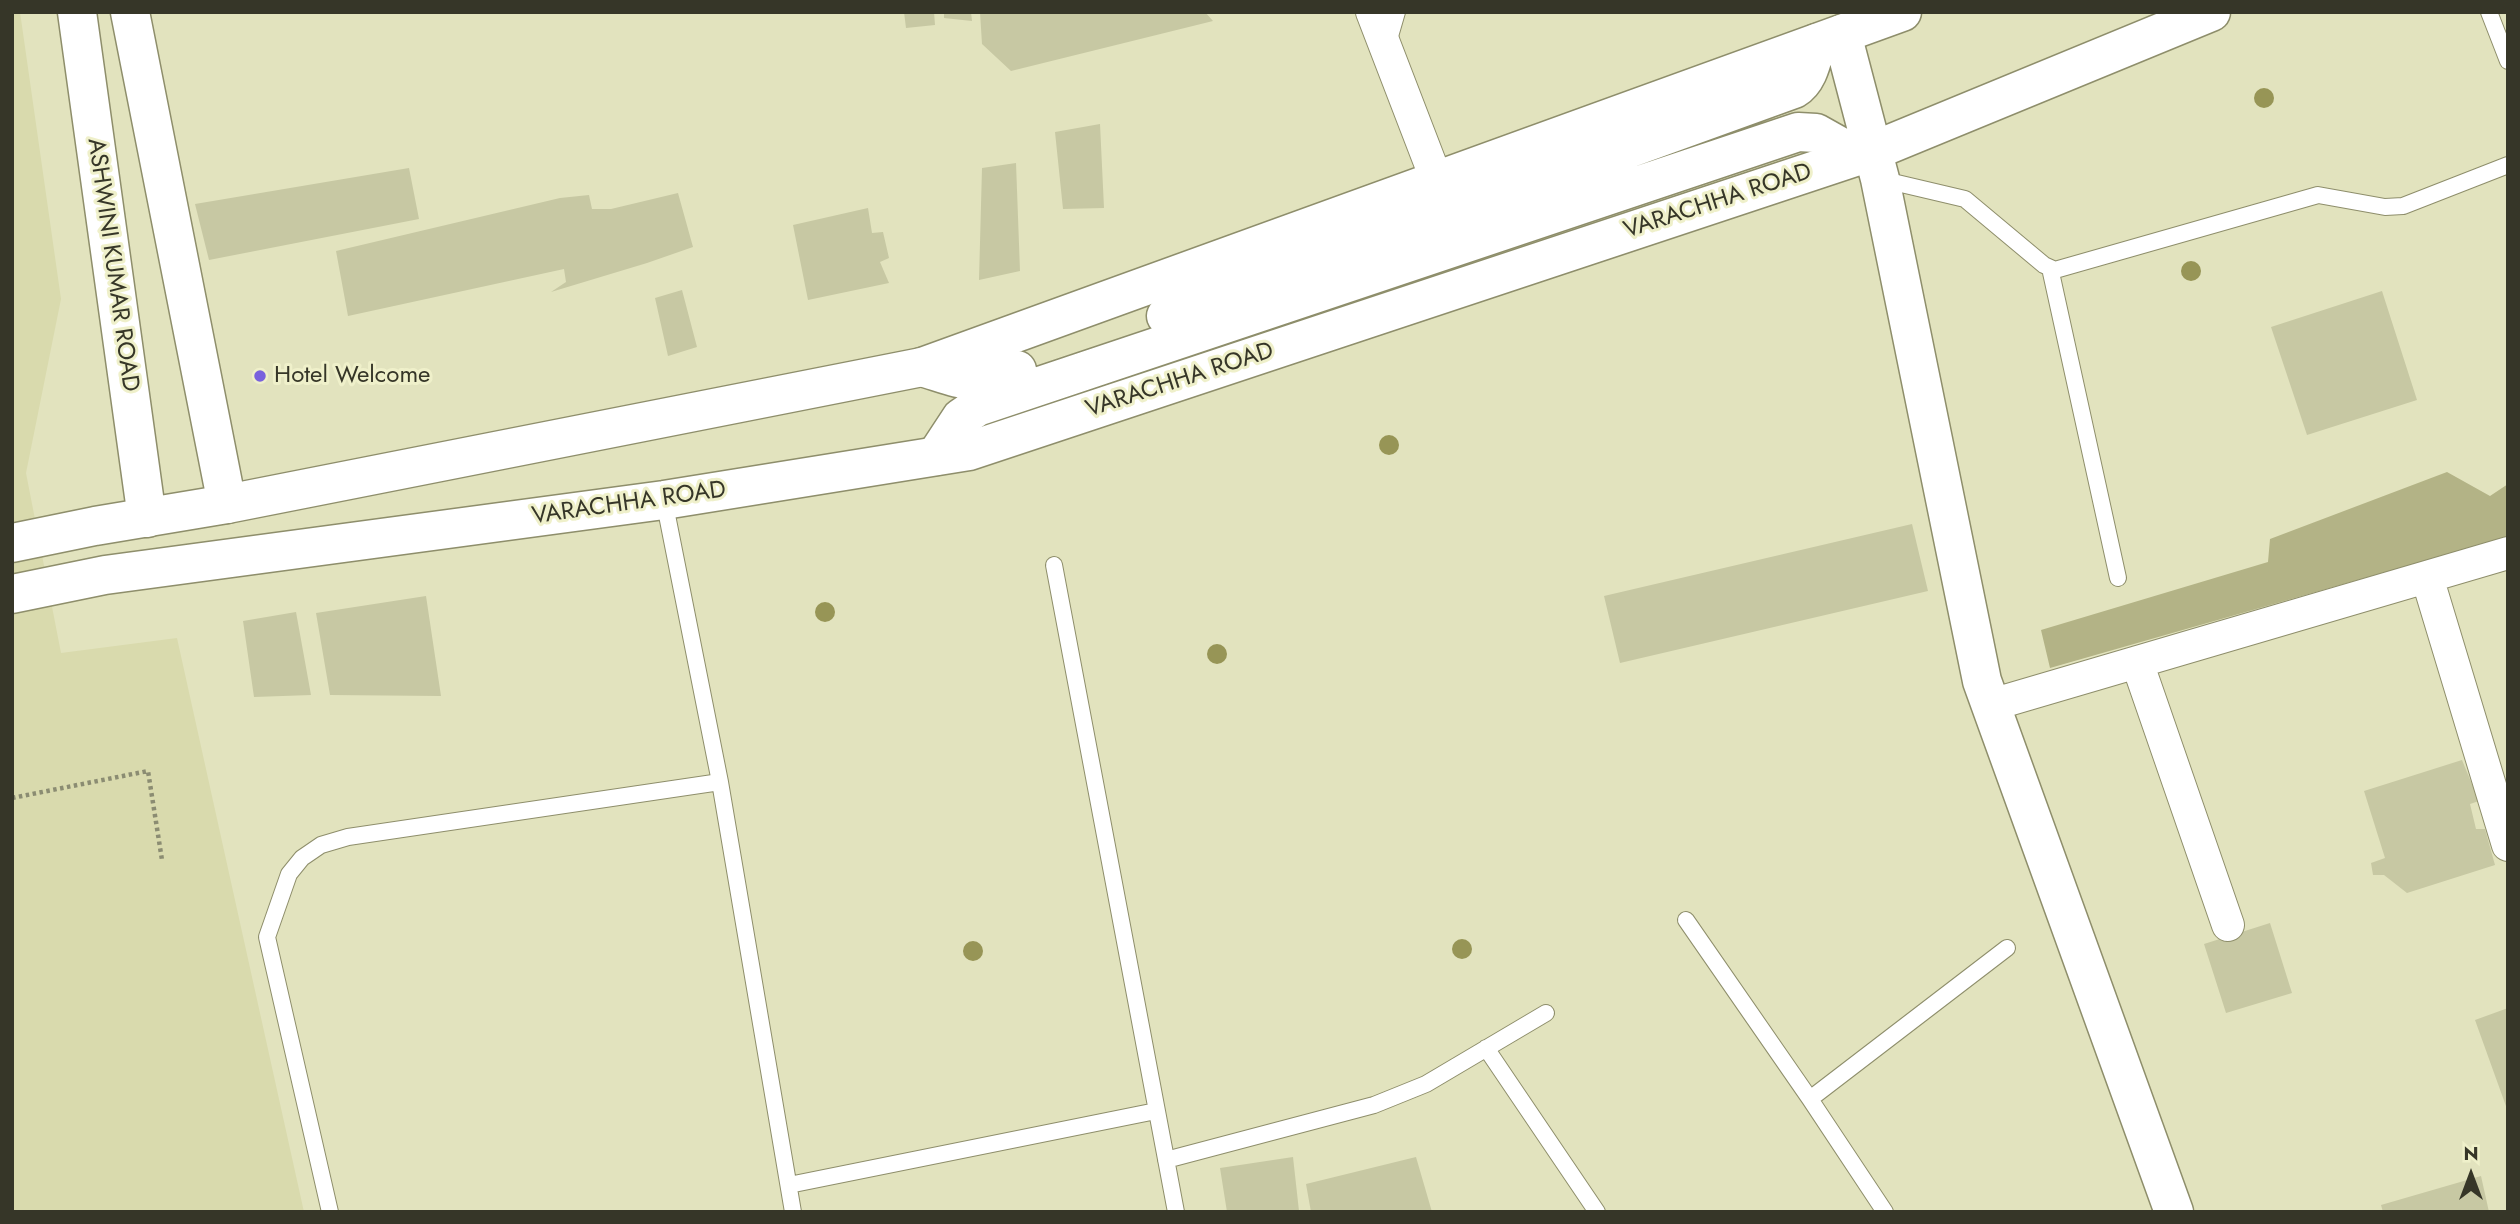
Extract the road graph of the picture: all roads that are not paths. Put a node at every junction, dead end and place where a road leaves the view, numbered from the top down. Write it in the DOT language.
graph roads {
  1 [pos="77,12"];
  2 [pos="130,12"];
  3 [pos="1372,12"];
  4 [pos="1397,12"];
  5 [pos="1902,12"];
  6 [pos="2211,12"];
  7 [pos="2489,12"];
  8 [pos="1829,38"];
  9 [pos="1387,49"];
  10 [pos="2508,61"];
  11 [pos="1870,162"];
  12 [pos="2508,165"];
  13 [pos="1437,181"];
  14 [pos="2050,268"];
  15 [pos="922,367"];
  16 [pos="664,500"];
  17 [pos="226,504"];
  18 [pos="147,518"];
  19 [pos="12,543"];
  20 [pos="2508,553"];
  21 [pos="1054,565"];
  22 [pos="2427,577"];
  23 [pos="2118,578"];
  24 [pos="12,594"];
  25 [pos="2137,662"];
  26 [pos="1991,705"];
  27 [pos="720,782"];
  28 [pos="2508,845"];
  29 [pos="1686,920"];
  30 [pos="2228,925"];
  31 [pos="2007,948"];
  32 [pos="1546,1013"];
  33 [pos="1486,1048"];
  34 [pos="1810,1099"];
  35 [pos="1156,1111"];
  36 [pos="1166,1160"];
  37 [pos="789,1185"];
  38 [pos="330,1212"];
  39 [pos="793,1212"];
  40 [pos="1176,1212"];
  41 [pos="1597,1212"];
  42 [pos="1885,1212"];
  43 [pos="2174,1212"];
  1 -- 18 [label="main road, ASHWINI KUMAR ROAD"];
  2 -- 17 [label="main road"];
  3 -- 9 [label="street"];
  4 -- 9 [label="lane"];
  5 -- 8 [label="main road"];
  6 -- 11 [label="main road, VARACHHA ROAD"];
  7 -- 10 [label="lane"];
  8 -- 11 [label="main road"];
  8 -- 13 [label="main road"];
  8 -- 15 [label="main road"];
  9 -- 13 [label="street"];
  11 -- 14 [label="lane"];
  11 -- 16 [label="main road, VARACHHA ROAD"];
  11 -- 26 [label="main road"];
  12 -- 14 [label="lane"];
  13 -- 15 [label="main road"];
  14 -- 23 [label="lane"];
  15 -- 17 [label="main road"];
  16 -- 24 [label="main road, VARACHHA ROAD"];
  16 -- 27 [label="lane"];
  17 -- 18 [label="main road"];
  18 -- 19 [label="main road"];
  20 -- 22 [label="street"];
  21 -- 35 [label="lane"];
  22 -- 25 [label="street"];
  22 -- 28 [label="street"];
  25 -- 26 [label="street"];
  25 -- 30 [label="street"];
  26 -- 43 [label="main road"];
  27 -- 37 [label="lane"];
  27 -- 38 [label="lane"];
  29 -- 34 [label="lane"];
  31 -- 34 [label="lane"];
  32 -- 33 [label="lane"];
  33 -- 36 [label="lane"];
  33 -- 41 [label="lane"];
  34 -- 42 [label="lane"];
  35 -- 36 [label="lane"];
  35 -- 37 [label="lane"];
  36 -- 40 [label="lane"];
  37 -- 39 [label="lane"];
}
